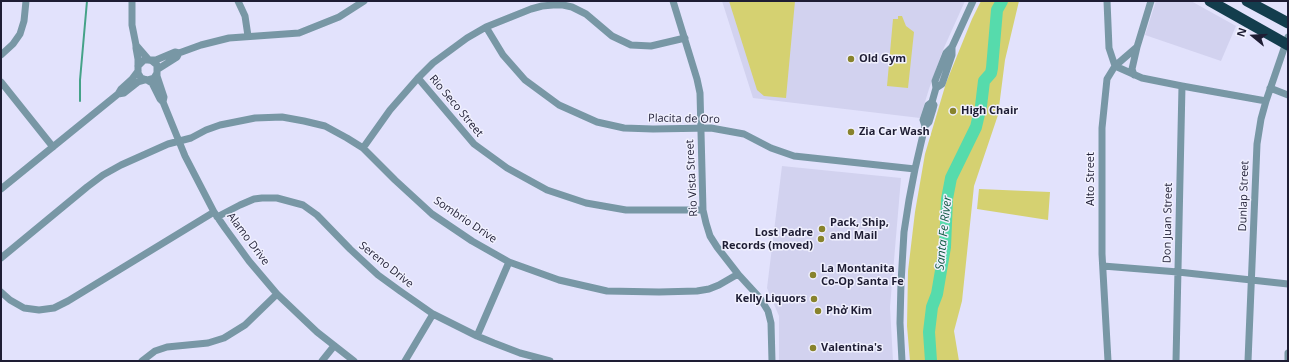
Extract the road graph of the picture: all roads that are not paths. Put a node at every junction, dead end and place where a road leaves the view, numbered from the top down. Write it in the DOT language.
graph roads {
  1 [pos="26,1"];
  2 [pos="132,1"];
  3 [pos="238,1"];
  4 [pos="364,1"];
  5 [pos="673,1"];
  6 [pos="973,1"];
  7 [pos="1107,1"];
  8 [pos="1151,1"];
  9 [pos="1210,1"];
  10 [pos="1248,1"];
  11 [pos="1288,23"];
  12 [pos="486,27"];
  13 [pos="248,36"];
  14 [pos="685,38"];
  15 [pos="1287,42"];
  16 [pos="136,45"];
  17 [pos="1137,47"];
  18 [pos="179,53"];
  19 [pos="1,55"];
  20 [pos="150,60"];
  21 [pos="1115,66"];
  22 [pos="138,68"];
  23 [pos="158,71"];
  24 [pos="1134,75"];
  25 [pos="418,78"];
  26 [pos="146,80"];
  27 [pos="1,82"];
  28 [pos="1182,86"];
  29 [pos="1270,88"];
  30 [pos="118,94"];
  31 [pos="1288,95"];
  32 [pos="1266,101"];
  33 [pos="163,102"];
  34 [pos="701,128"];
  35 [pos="179,141"];
  36 [pos="53,147"];
  37 [pos="363,148"];
  38 [pos="915,169"];
  39 [pos="1,189"];
  40 [pos="703,210"];
  41 [pos="216,215"];
  42 [pos="1,258"];
  43 [pos="509,262"];
  44 [pos="1103,266"];
  45 [pos="1178,272"];
  46 [pos="738,274"];
  47 [pos="1251,280"];
  48 [pos="1288,284"];
  49 [pos="1,292"];
  50 [pos="277,294"];
  51 [pos="433,314"];
  52 [pos="476,336"];
  53 [pos="334,346"];
  54 [pos="1288,353"];
  55 [pos="142,361"];
  56 [pos="322,361"];
  57 [pos="354,361"];
  58 [pos="405,361"];
  59 [pos="550,361"];
  60 [pos="772,361"];
  61 [pos="902,361"];
  62 [pos="1108,361"];
  63 [pos="1176,361"];
  64 [pos="1248,361"];
  65 [pos="1288,361"];
  1 -- 19 [label="street"];
  2 -- 16 [label="street"];
  3 -- 13 [label="street"];
  4 -- 13 [label="street"];
  5 -- 14 [label="street, Rio Vista Street"];
  6 -- 38 [label="street"];
  7 -- 21 [label="street"];
  8 -- 17 [label="street"];
  9 -- 15 [label="highway"];
  10 -- 11 [label="highway"];
  12 -- 14 [label="street"];
  12 -- 25 [label="street"];
  12 -- 34 [label="street, Placita de Oro"];
  13 -- 18 [label="street"];
  14 -- 34 [label="street, Rio Vista Street"];
  15 -- 29 [label="street, Dunlap Street"];
  16 -- 20 [label="street"];
  16 -- 22 [label="street"];
  17 -- 21 [label="street"];
  17 -- 24 [label="street"];
  18 -- 20 [label="street"];
  18 -- 23 [label="street"];
  20 -- 22 [label="street"];
  20 -- 23 [label="street"];
  21 -- 24 [label="street"];
  21 -- 44 [label="street, Alto Street"];
  22 -- 26 [label="street"];
  22 -- 30 [label="street"];
  23 -- 26 [label="street"];
  23 -- 33 [label="street, Alamo Drive"];
  24 -- 28 [label="street"];
  25 -- 37 [label="street"];
  25 -- 40 [label="street, Rio Seco Street"];
  26 -- 30 [label="street"];
  26 -- 33 [label="street, Alamo Drive"];
  27 -- 36 [label="street"];
  28 -- 32 [label="street"];
  28 -- 45 [label="street, Don Juan Street"];
  29 -- 31 [label="street"];
  29 -- 32 [label="street, Dunlap Street"];
  30 -- 36 [label="street"];
  32 -- 47 [label="street, Dunlap Street"];
  33 -- 35 [label="street, Alamo Drive"];
  34 -- 38 [label="street, Placita de Oro"];
  34 -- 40 [label="street, Rio Vista Street"];
  35 -- 37 [label="street, Sombrio Drive"];
  35 -- 41 [label="street, Alamo Drive"];
  35 -- 42 [label="street, Sombrio Drive"];
  36 -- 39 [label="street"];
  37 -- 43 [label="street, Sombrio Drive"];
  38 -- 61 [label="street"];
  40 -- 46 [label="street, Rio Vista Street"];
  41 -- 49 [label="street, Sereno Drive"];
  41 -- 50 [label="street, Alamo Drive"];
  41 -- 51 [label="street, Sereno Drive"];
  43 -- 46 [label="street, Sombrio Drive"];
  43 -- 52 [label="street"];
  44 -- 45 [label="street"];
  44 -- 62 [label="street, Alto Street"];
  45 -- 47 [label="street"];
  45 -- 63 [label="street, Don Juan Street"];
  46 -- 60 [label="street, Rio Vista Street"];
  47 -- 48 [label="street"];
  47 -- 64 [label="street, Dunlap Street"];
  50 -- 53 [label="street, Alamo Drive"];
  50 -- 55 [label="street"];
  51 -- 52 [label="street, Sereno Drive"];
  51 -- 58 [label="street"];
  52 -- 59 [label="street, Sereno Drive"];
  53 -- 56 [label="street"];
  53 -- 57 [label="street, Alamo Drive"];
  54 -- 65 [label="street"];
}
